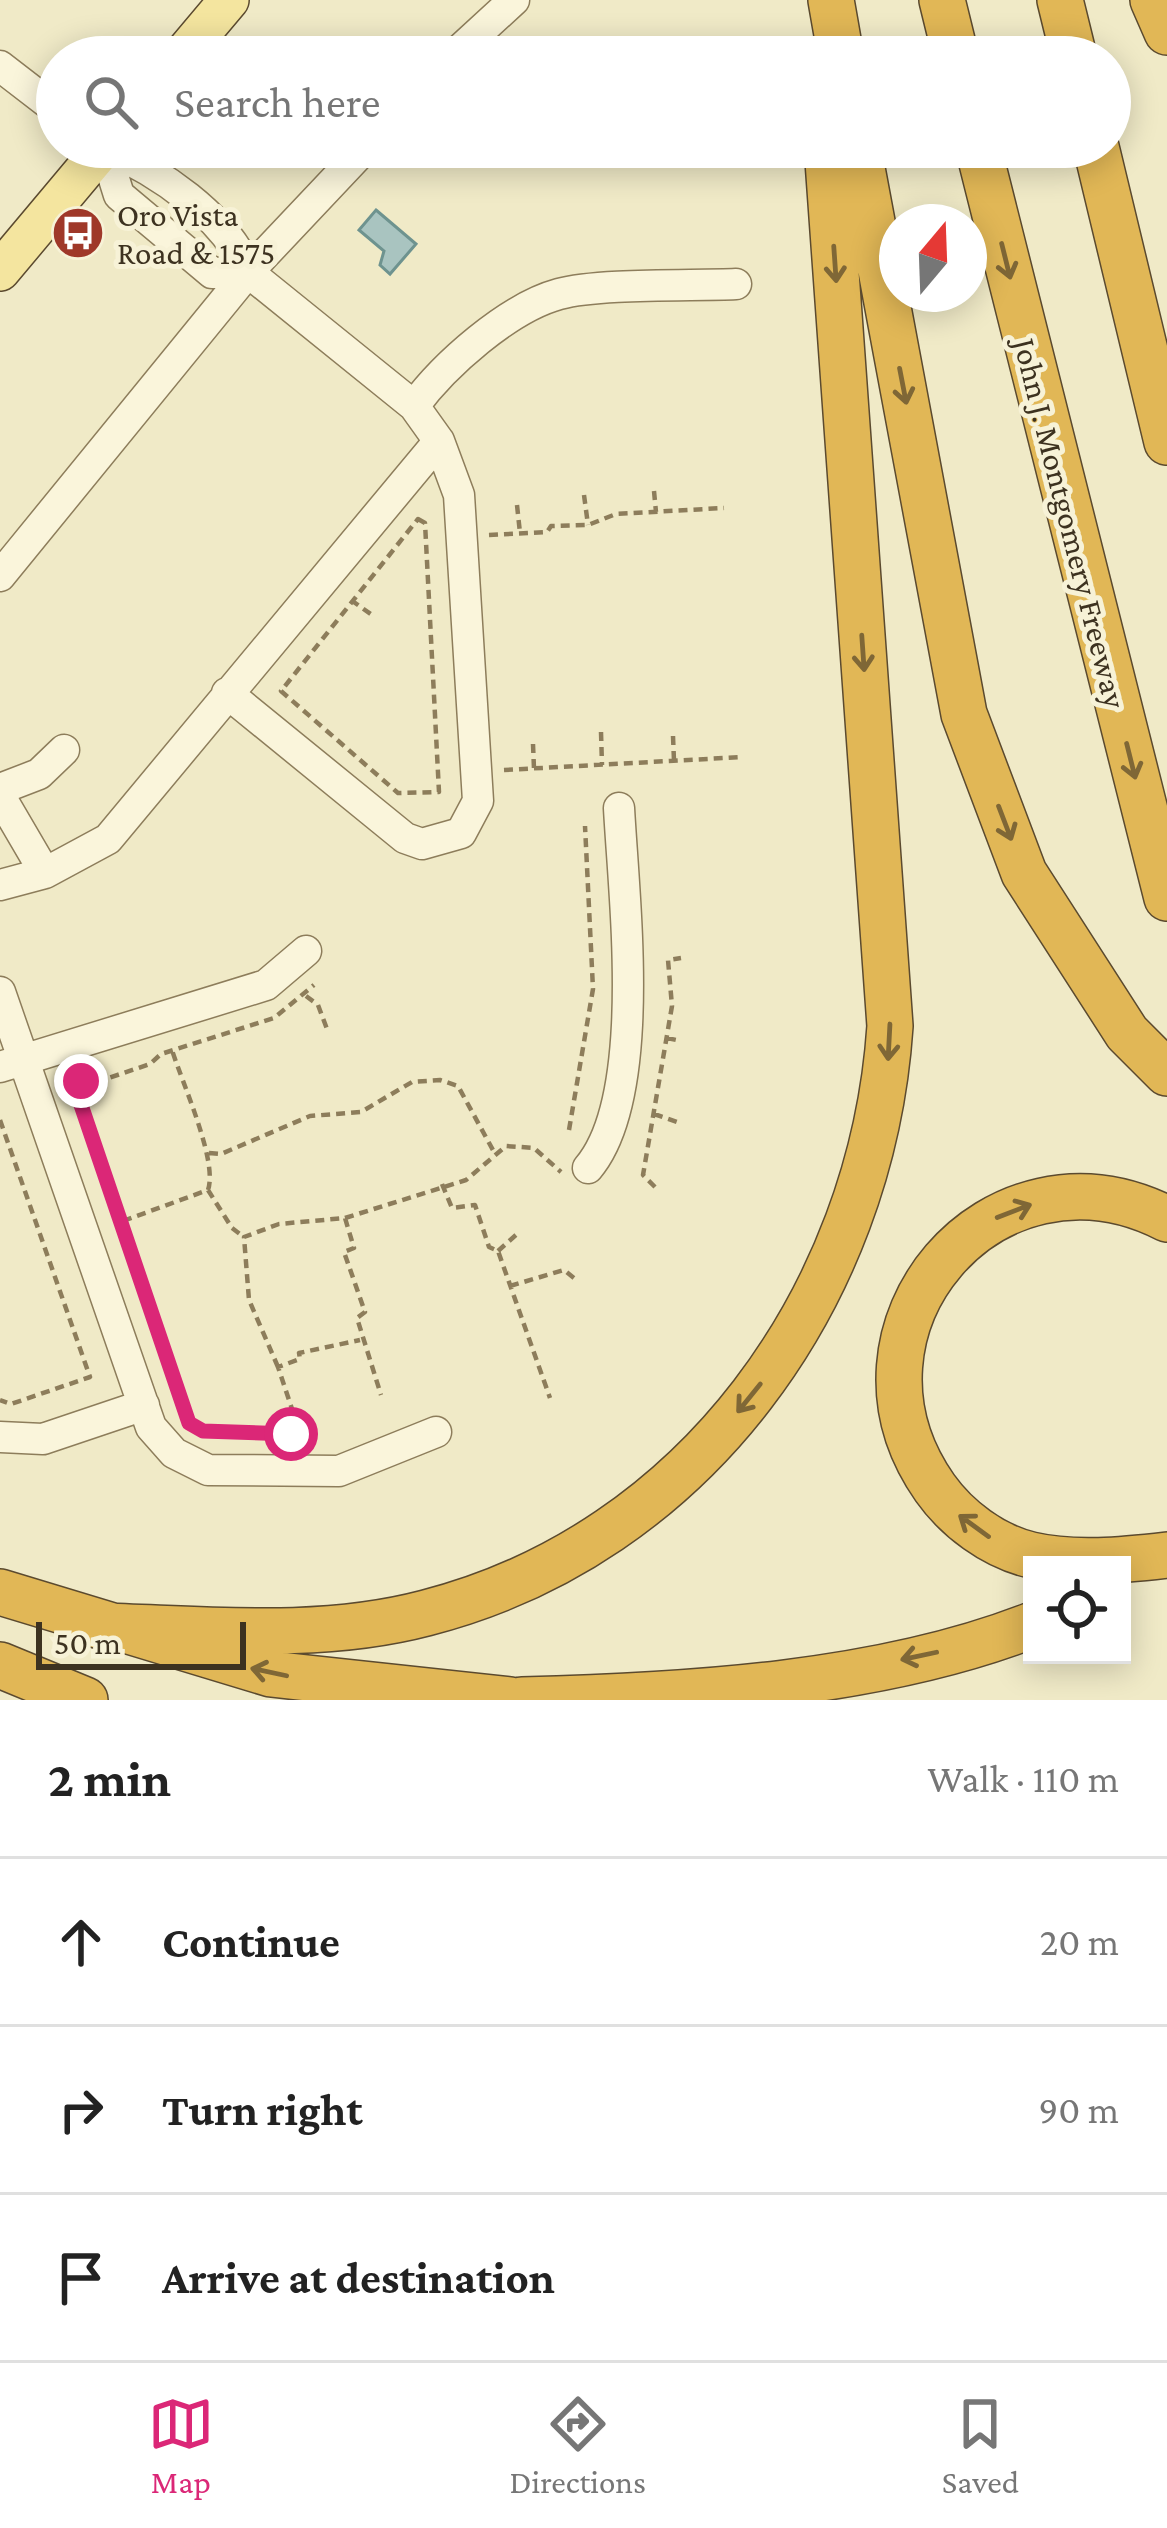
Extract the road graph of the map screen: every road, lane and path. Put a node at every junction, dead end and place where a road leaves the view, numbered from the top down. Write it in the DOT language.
graph roads {
  1 [pos="229,0"];
  2 [pos="514,0"];
  3 [pos="816,0"];
  4 [pos="831,0"];
  5 [pos="941,0"];
  6 [pos="1060,0"];
  7 [pos="1153,0"];
  8 [pos="1167,32"];
  9 [pos="199,36"];
  10 [pos="475,36"];
  11 [pos="819,36"];
  12 [pos="838,36"];
  13 [pos="950,36"];
  14 [pos="1069,36"];
  15 [pos="0,66"];
  16 [pos="36,94"];
  17 [pos="86,168"];
  18 [pos="111,168"];
  19 [pos="346,168"];
  20 [pos="828,168"];
  21 [pos="862,168"];
  22 [pos="983,168"];
  23 [pos="1101,168"];
  24 [pos="0,271"];
  25 [pos="248,272"];
  26 [pos="736,284"];
  27 [pos="413,406"];
  28 [pos="439,442"];
  29 [pos="1167,442"];
  30 [pos="654,491"];
  31 [pos="584,495"];
  32 [pos="517,505"];
  33 [pos="724,508"];
  34 [pos="656,512"];
  35 [pos="587,525"];
  36 [pos="520,533"];
  37 [pos="477,536"];
  38 [pos="0,576"];
  39 [pos="351,600"];
  40 [pos="372,615"];
  41 [pos="227,693"];
  42 [pos="601,732"];
  43 [pos="673,736"];
  44 [pos="533,744"];
  45 [pos="64,750"];
  46 [pos="743,757"];
  47 [pos="674,761"];
  48 [pos="602,765"];
  49 [pos="534,769"];
  50 [pos="492,771"];
  51 [pos="439,792"];
  52 [pos="0,793"];
  53 [pos="398,793"];
  54 [pos="412,804"];
  55 [pos="441,805"];
  56 [pos="619,808"];
  57 [pos="585,826"];
  58 [pos="45,873"];
  59 [pos="0,885"];
  60 [pos="1167,898"];
  61 [pos="681,958"];
  62 [pos="313,964"];
  63 [pos="0,992"];
  64 [pos="306,996"];
  65 [pos="327,1029"];
  66 [pos="667,1038"];
  67 [pos="681,1041"];
  68 [pos="172,1050"];
  69 [pos="74,1062"];
  70 [pos="13,1064"];
  71 [pos="1167,1073"];
  72 [pos="82,1087"];
  73 [pos="654,1114"];
  74 [pos="0,1120"];
  75 [pos="677,1122"];
  76 [pos="568,1130"];
  77 [pos="494,1152"];
  78 [pos="209,1153"];
  79 [pos="13,1156"];
  80 [pos="0,1160"];
  81 [pos="581,1176"];
  82 [pos="442,1184"];
  83 [pos="656,1186"];
  84 [pos="208,1190"];
  85 [pos="345,1218"];
  86 [pos="1167,1219"];
  87 [pos="123,1221"];
  88 [pos="517,1234"];
  89 [pos="244,1237"];
  90 [pos="498,1251"];
  91 [pos="574,1278"];
  92 [pos="510,1286"];
  93 [pos="362,1339"];
  94 [pos="278,1367"];
  95 [pos="381,1395"];
  96 [pos="550,1397"];
  97 [pos="0,1400"];
  98 [pos="144,1405"];
  99 [pos="302,1430"];
  100 [pos="436,1432"];
  101 [pos="0,1437"];
  102 [pos="303,1448"];
  103 [pos="1167,1555"];
  104 [pos="1167,1572"];
  105 [pos="1131,1586"];
  106 [pos="0,1592"];
  107 [pos="100,1626"];
  108 [pos="1023,1628"];
  109 [pos="0,1665"];
  110 [pos="85,1700"];
  111 [pos="511,1700"];
  112 [pos="522,1700"];
  1 -- 9 [label="main road"];
  2 -- 10 [label="street"];
  3 -- 11 [label="highway"];
  4 -- 12 [label="highway"];
  5 -- 13 [label="highway"];
  6 -- 14 [label="highway"];
  7 -- 8 [label="highway"];
  15 -- 16 [label="street"];
  17 -- 24 [label="main road"];
  18 -- 25 [label="street"];
  19 -- 25 [label="street"];
  20 -- 107 [label="highway, one-way"];
  21 -- 71 [label="highway, one-way"];
  22 -- 60 [label="highway, John J. Montgomery Freeway, one-way"];
  23 -- 29 [label="highway"];
  25 -- 27 [label="street"];
  25 -- 38 [label="street"];
  26 -- 27 [label="street"];
  27 -- 28 [label="street"];
  28 -- 41 [label="street"];
  28 -- 41 [label="street"];
  30 -- 34 [label="path"];
  31 -- 35 [label="path"];
  32 -- 36 [label="path"];
  33 -- 34 [label="path"];
  34 -- 35 [label="path"];
  35 -- 36 [label="path"];
  36 -- 37 [label="path"];
  39 -- 40 [label="path"];
  39 -- 51 [label="path"];
  39 -- 53 [label="path"];
  41 -- 58 [label="street"];
  42 -- 48 [label="path"];
  43 -- 47 [label="path"];
  44 -- 49 [label="path"];
  45 -- 52 [label="street"];
  46 -- 47 [label="path"];
  47 -- 48 [label="path"];
  48 -- 49 [label="path"];
  49 -- 50 [label="path"];
  51 -- 53 [label="path"];
  51 -- 55 [label="path"];
  52 -- 58 [label="street"];
  53 -- 54 [label="path"];
  56 -- 81 [label="street"];
  57 -- 76 [label="path"];
  58 -- 59 [label="street"];
  61 -- 66 [label="path"];
  62 -- 64 [label="path"];
  62 -- 70 [label="street"];
  63 -- 70 [label="street"];
  64 -- 65 [label="path"];
  64 -- 68 [label="path"];
  66 -- 67 [label="path"];
  66 -- 73 [label="path"];
  68 -- 72 [label="path"];
  68 -- 78 [label="path"];
  69 -- 72 [label="path"];
  70 -- 98 [label="street"];
  72 -- 87 [label="path"];
  73 -- 75 [label="path"];
  73 -- 83 [label="path"];
  74 -- 79 [label="path"];
  77 -- 78 [label="path"];
  77 -- 81 [label="path"];
  77 -- 82 [label="path"];
  78 -- 84 [label="path"];
  79 -- 80 [label="path"];
  79 -- 97 [label="path"];
  82 -- 85 [label="path"];
  82 -- 90 [label="path"];
  84 -- 87 [label="path"];
  84 -- 89 [label="path"];
  85 -- 89 [label="path"];
  85 -- 93 [label="path"];
  103 -- 86 [label="highway, one-way"];
  87 -- 99 [label="path"];
  88 -- 90 [label="path"];
  89 -- 94 [label="path"];
  90 -- 92 [label="path"];
  91 -- 92 [label="path"];
  92 -- 96 [label="path"];
  93 -- 94 [label="path"];
  93 -- 95 [label="path"];
  94 -- 99 [label="path"];
  98 -- 100 [label="street"];
  98 -- 101 [label="street"];
  99 -- 102 [label="path"];
  104 -- 105 [label="highway"];
  106 -- 107 [label="highway"];
  111 -- 107 [label="highway, one-way"];
  108 -- 112 [label="highway, one-way"];
  109 -- 110 [label="highway"];
}
